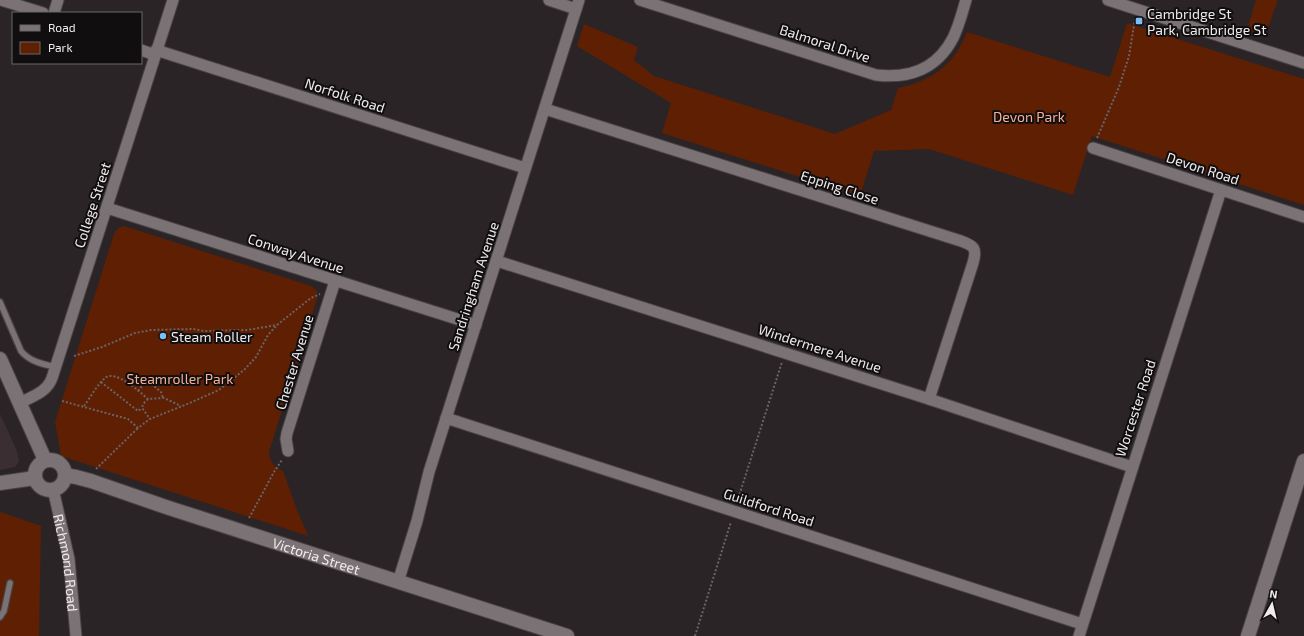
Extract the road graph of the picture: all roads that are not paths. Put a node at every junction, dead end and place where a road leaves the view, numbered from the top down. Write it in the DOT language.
graph roads {
  1 [pos="1,0"];
  2 [pos="58,0"];
  3 [pos="172,0"];
  4 [pos="549,0"];
  5 [pos="640,0"];
  6 [pos="966,0"];
  7 [pos="1108,0"];
  8 [pos="578,4"];
  9 [pos="40,12"];
  10 [pos="54,12"];
  11 [pos="142,50"];
  12 [pos="156,52"];
  13 [pos="1304,63"];
  14 [pos="545,108"];
  15 [pos="1093,148"];
  16 [pos="525,168"];
  17 [pos="1221,190"];
  18 [pos="107,208"];
  19 [pos="1304,217"];
  20 [pos="497,261"];
  21 [pos="335,281"];
  22 [pos="0,302"];
  23 [pos="476,325"];
  24 [pos="0,359"];
  25 [pos="56,367"];
  26 [pos="929,399"];
  27 [pos="20,403"];
  28 [pos="446,418"];
  29 [pos="288,451"];
  30 [pos="45,460"];
  31 [pos="1304,461"];
  32 [pos="1132,467"];
  33 [pos="65,475"];
  34 [pos="35,478"];
  35 [pos="0,483"];
  36 [pos="53,489"];
  37 [pos="398,582"];
  38 [pos="10,583"];
  39 [pos="0,617"];
  40 [pos="1082,624"];
  41 [pos="76,636"];
  42 [pos="567,636"];
  43 [pos="1079,636"];
  44 [pos="1248,636"];
  1 -- 9 [label="street"];
  2 -- 10 [label="street"];
  3 -- 12 [label="street, College Street"];
  4 -- 8 [label="street"];
  5 -- 6 [label="street, Balmoral Drive"];
  7 -- 13 [label="street"];
  8 -- 14 [label="street, Sandringham Avenue"];
  11 -- 12 [label="street, Norfolk Road"];
  12 -- 16 [label="street, Norfolk Road"];
  12 -- 18 [label="street, College Street"];
  14 -- 16 [label="street, Sandringham Avenue"];
  14 -- 26 [label="street, Epping Close"];
  15 -- 17 [label="street, Devon Road"];
  16 -- 20 [label="street, Sandringham Avenue"];
  17 -- 19 [label="street, Devon Road"];
  17 -- 32 [label="street, Worcester Road"];
  18 -- 21 [label="street, Conway Avenue"];
  18 -- 25 [label="street, College Street"];
  20 -- 23 [label="street, Sandringham Avenue"];
  20 -- 26 [label="street, Windermere Avenue"];
  21 -- 23 [label="street, Conway Avenue"];
  21 -- 29 [label="street, Chester Avenue"];
  22 -- 25 [label="lane"];
  23 -- 28 [label="street, Sandringham Avenue"];
  24 -- 27 [label="street"];
  25 -- 27 [label="street, College Street"];
  26 -- 32 [label="street, Windermere Avenue"];
  27 -- 30 [label="street"];
  28 -- 37 [label="street, Sandringham Avenue"];
  28 -- 40 [label="street, Guildford Road"];
  30 -- 33 [label="street"];
  30 -- 34 [label="street"];
  31 -- 44 [label="street"];
  32 -- 40 [label="street, Worcester Road"];
  33 -- 36 [label="street"];
  33 -- 37 [label="street, Victoria Street"];
  34 -- 35 [label="street"];
  34 -- 36 [label="street"];
  36 -- 41 [label="street, Richmond Road"];
  37 -- 42 [label="street, Victoria Street"];
  38 -- 39 [label="lane"];
  40 -- 43 [label="street, Worcester Road"];
}
